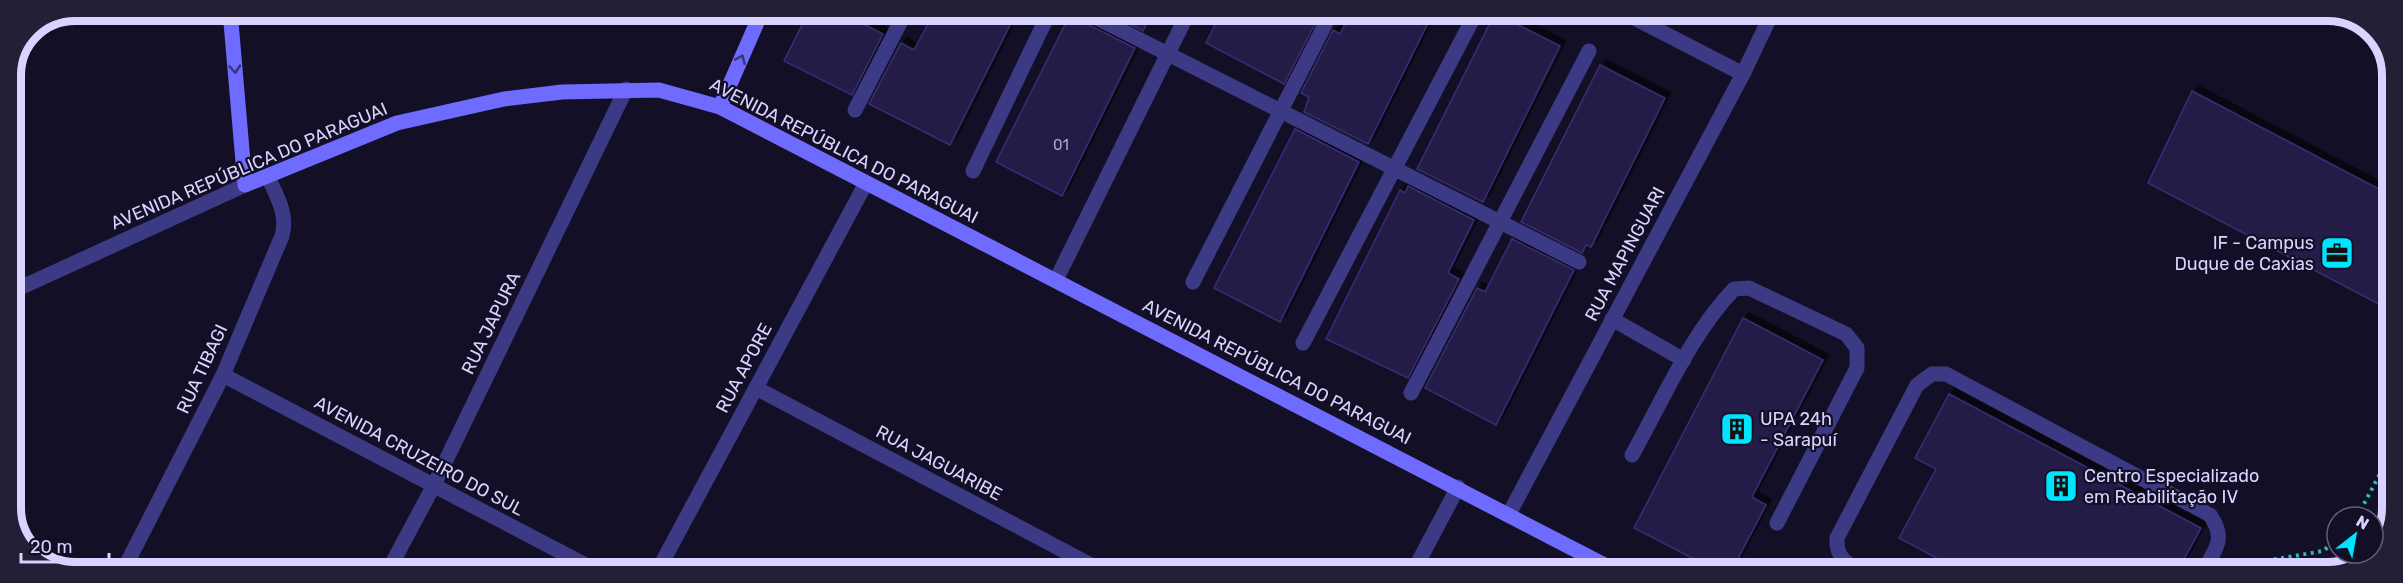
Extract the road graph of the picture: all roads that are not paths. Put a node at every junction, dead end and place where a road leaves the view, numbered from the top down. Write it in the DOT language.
graph roads {
  1 [pos="231,21"];
  2 [pos="758,21"];
  3 [pos="901,21"];
  4 [pos="1045,21"];
  5 [pos="1103,21"];
  6 [pos="1184,21"];
  7 [pos="1327,21"];
  8 [pos="1472,21"];
  9 [pos="1640,21"];
  10 [pos="1769,21"];
  11 [pos="1589,51"];
  12 [pos="1168,54"];
  13 [pos="1743,74"];
  14 [pos="626,89"];
  15 [pos="720,107"];
  16 [pos="855,110"];
  17 [pos="1281,111"];
  18 [pos="1394,168"];
  19 [pos="973,171"];
  20 [pos="268,177"];
  21 [pos="866,183"];
  22 [pos="245,185"];
  23 [pos="1500,222"];
  24 [pos="1579,262"];
  25 [pos="1056,280"];
  26 [pos="1193,282"];
  27 [pos="21,287"];
  28 [pos="1612,319"];
  29 [pos="1303,344"];
  30 [pos="1684,360"];
  31 [pos="223,375"];
  32 [pos="756,388"];
  33 [pos="1411,393"];
  34 [pos="1632,455"];
  35 [pos="434,485"];
  36 [pos="1458,487"];
  37 [pos="1509,514"];
  38 [pos="1777,523"];
  39 [pos="128,562"];
  40 [pos="393,562"];
  41 [pos="578,562"];
  42 [pos="662,562"];
  43 [pos="1085,562"];
  44 [pos="1418,562"];
  45 [pos="1599,562"];
  46 [pos="1844,562"];
  47 [pos="2208,562"];
  1 -- 22 [label="main road, one-way"];
  15 -- 2 [label="main road, one-way"];
  3 -- 16 [label="street"];
  4 -- 19 [label="street"];
  5 -- 12 [label="street"];
  6 -- 12 [label="street"];
  7 -- 17 [label="street"];
  8 -- 18 [label="street"];
  9 -- 13 [label="street"];
  10 -- 13 [label="street, RUA MAPINGUARI"];
  11 -- 23 [label="street"];
  12 -- 17 [label="street"];
  12 -- 25 [label="street"];
  13 -- 28 [label="street, RUA MAPINGUARI"];
  14 -- 15 [label="main road, AVENIDA REPÚBLICA DO PARAGUAI"];
  14 -- 20 [label="main road, AVENIDA REPÚBLICA DO PARAGUAI"];
  14 -- 35 [label="street, RUA JAPURA"];
  15 -- 21 [label="main road, AVENIDA REPÚBLICA DO PARAGUAI"];
  17 -- 18 [label="street"];
  17 -- 26 [label="street"];
  18 -- 23 [label="street"];
  18 -- 29 [label="street"];
  20 -- 22 [label="main road, AVENIDA REPÚBLICA DO PARAGUAI"];
  20 -- 31 [label="street, RUA TIBAGI"];
  21 -- 25 [label="main road, AVENIDA REPÚBLICA DO PARAGUAI"];
  21 -- 32 [label="street, RUA APORE"];
  22 -- 27 [label="street, AVENIDA REPÚBLICA DO PARAGUAI"];
  23 -- 24 [label="street"];
  23 -- 33 [label="street"];
  25 -- 36 [label="main road, AVENIDA REPÚBLICA DO PARAGUAI"];
  28 -- 30 [label="street"];
  28 -- 37 [label="street, RUA MAPINGUARI"];
  30 -- 34 [label="street"];
  30 -- 38 [label="street"];
  31 -- 35 [label="street, AVENIDA CRUZEIRO DO SUL"];
  31 -- 39 [label="street, RUA TIBAGI"];
  32 -- 42 [label="street, RUA APORE"];
  32 -- 43 [label="street, RUA JAGUARIBE"];
  35 -- 40 [label="street, RUA JAPURA"];
  35 -- 41 [label="street, AVENIDA CRUZEIRO DO SUL"];
  36 -- 37 [label="main road, AVENIDA REPÚBLICA DO PARAGUAI"];
  36 -- 44 [label="street"];
  37 -- 45 [label="main road, AVENIDA REPÚBLICA DO PARAGUAI"];
  46 -- 47 [label="street"];
}
